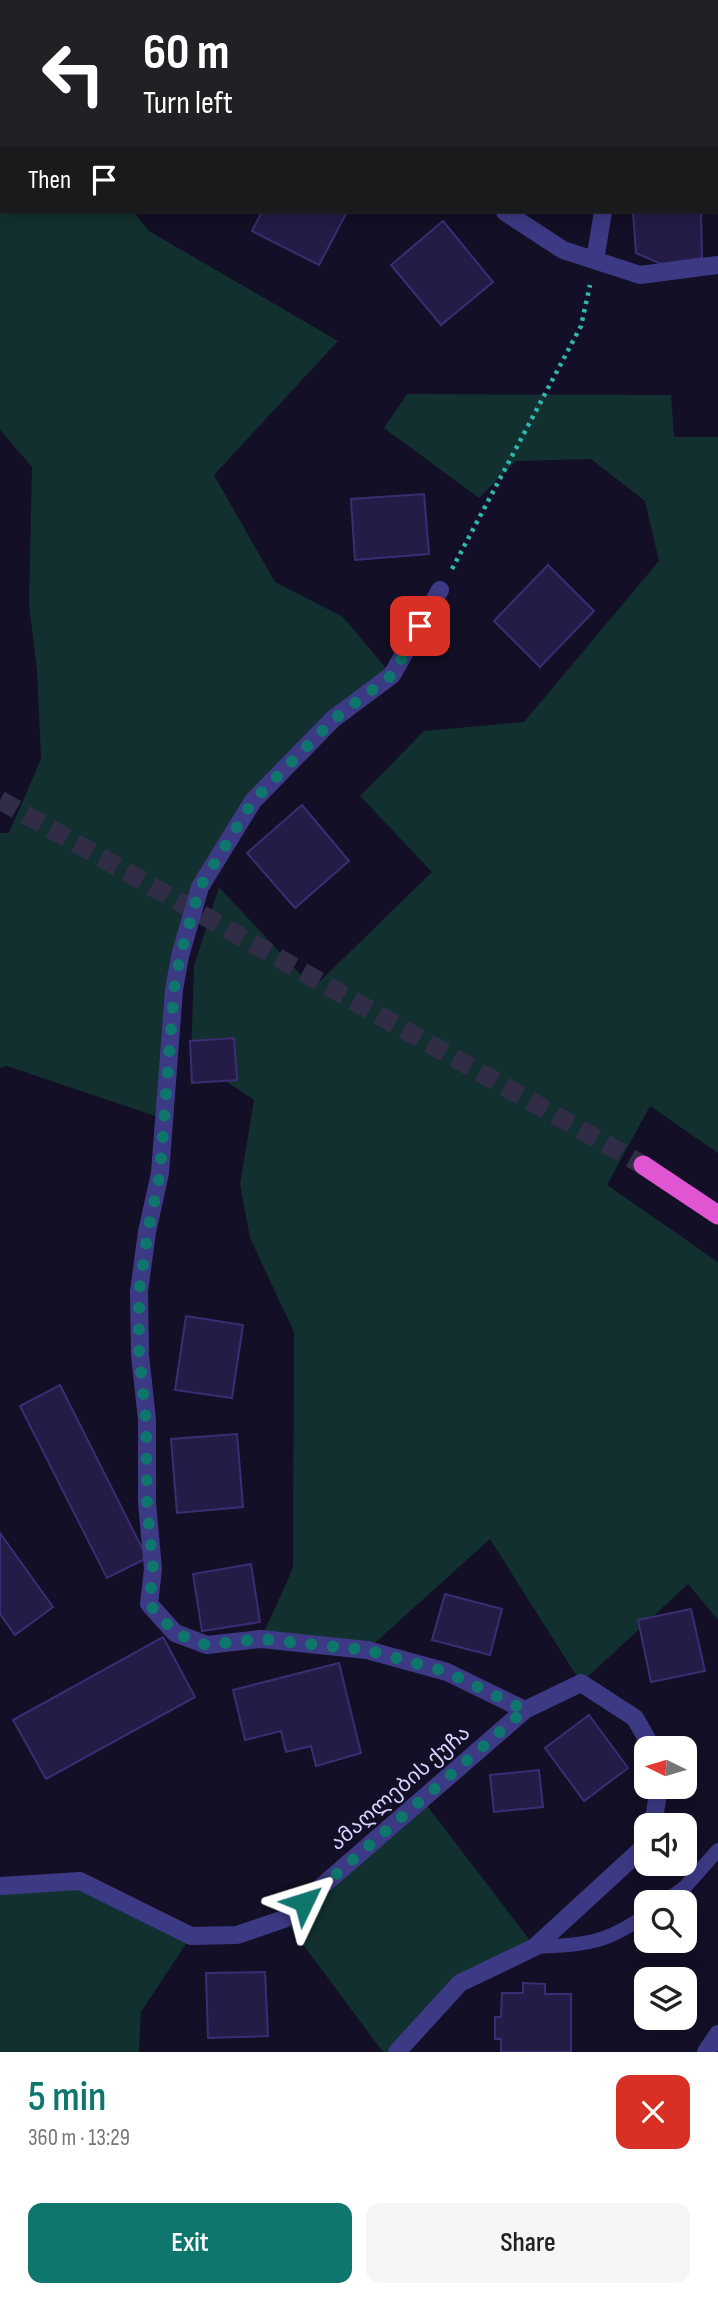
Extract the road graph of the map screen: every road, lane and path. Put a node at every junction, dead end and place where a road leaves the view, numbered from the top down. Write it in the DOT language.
graph roads {
  1 [pos="508,214"];
  2 [pos="603,214"];
  3 [pos="595,260"];
  4 [pos="718,265"];
  5 [pos="440,590"];
  6 [pos="643,1165"];
  7 [pos="718,1216"];
  8 [pos="525,1710"];
  9 [pos="645,1736"];
  10 [pos="718,1850"];
  11 [pos="634,1857"];
  12 [pos="0,1886"];
  13 [pos="681,1890"];
  14 [pos="634,1923"];
  15 [pos="535,1947"];
  16 [pos="718,2034"];
  17 [pos="397,2052"];
  18 [pos="706,2052"];
  1 -- 3 [label="street"];
  2 -- 3 [label="street"];
  3 -- 4 [label="street"];
  3 -- 5 [label="path"];
  5 -- 8 [label="street"];
  6 -- 7 [label="highway"];
  8 -- 9 [label="street, ამაღლების ქუჩა"];
  8 -- 12 [label="street, ამაღლების ქუჩა"];
  10 -- 13 [label="lane"];
  11 -- 15 [label="street"];
  14 -- 15 [label="lane"];
  15 -- 17 [label="street"];
  16 -- 18 [label="street"];
}
